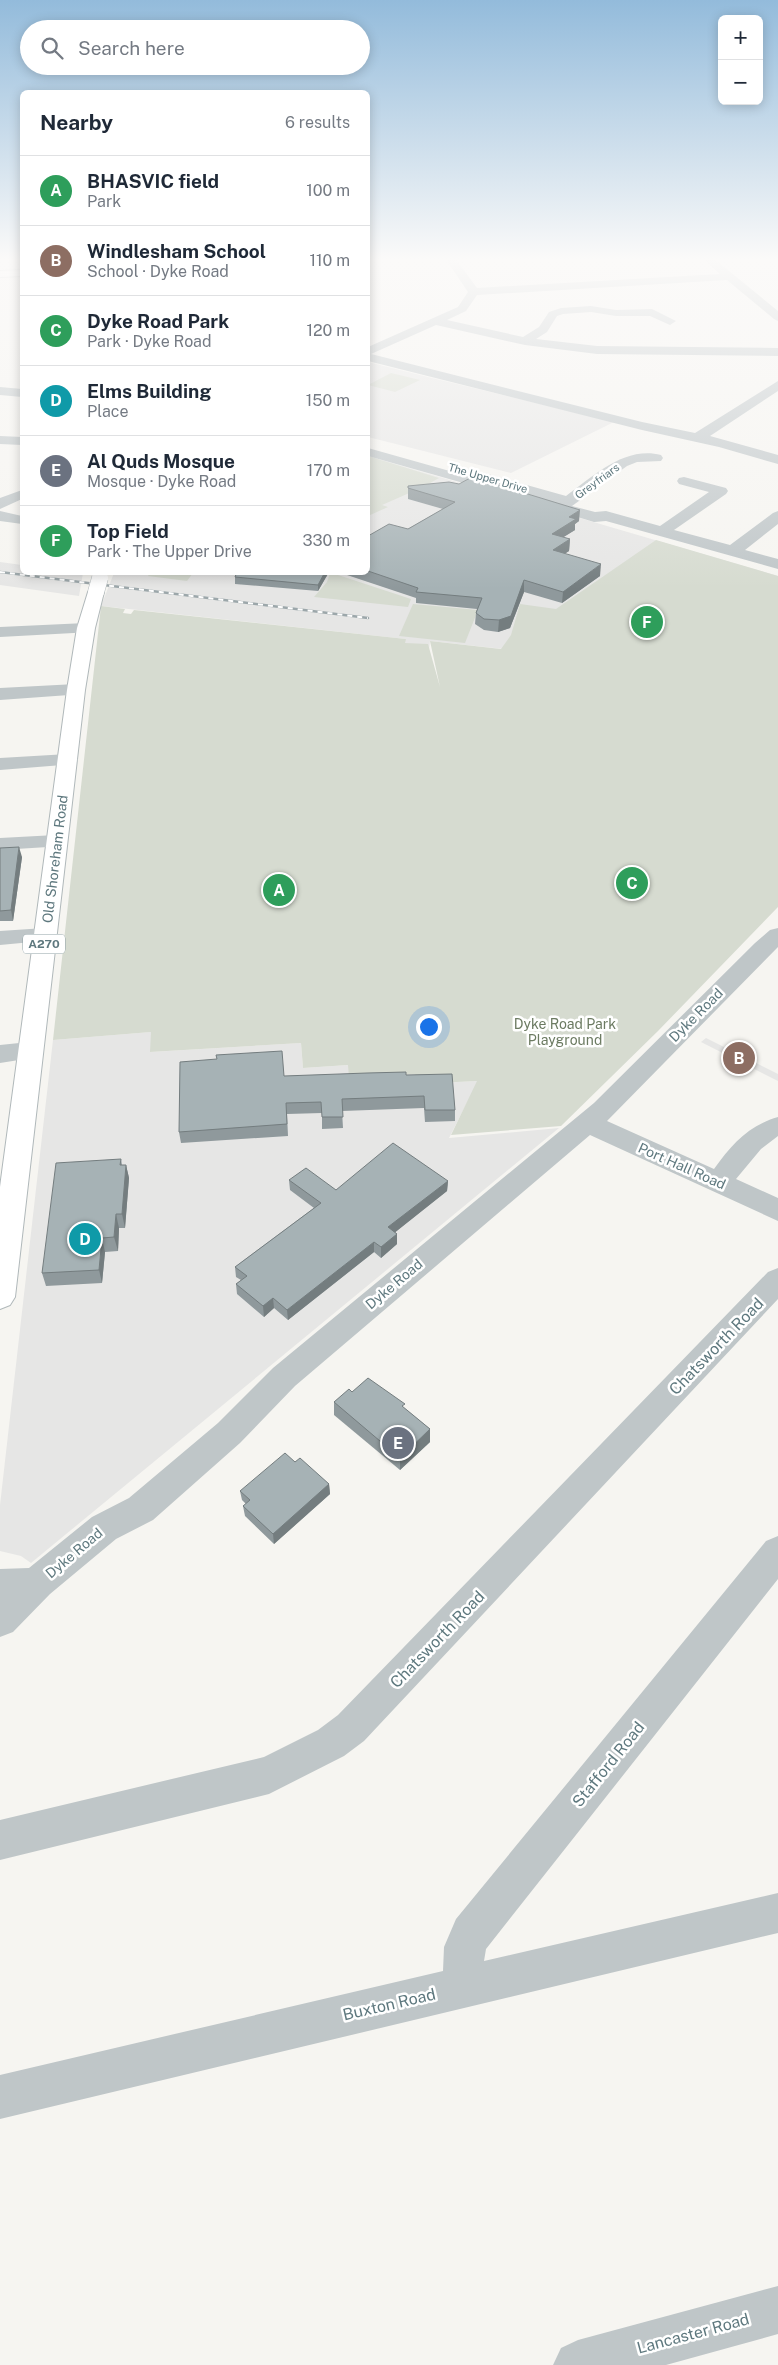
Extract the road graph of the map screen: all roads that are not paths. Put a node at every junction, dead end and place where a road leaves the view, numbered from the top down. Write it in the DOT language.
graph roads {
  1 [pos="413,368"];
  2 [pos="778,385"];
  3 [pos="0,391"];
  4 [pos="20,392"];
  5 [pos="696,439"];
  6 [pos="0,440"];
  7 [pos="20,441"];
  8 [pos="370,445"];
  9 [pos="370,453"];
  10 [pos="656,458"];
  11 [pos="778,460"];
  12 [pos="684,481"];
  13 [pos="20,495"];
  14 [pos="0,504"];
  15 [pos="564,504"];
  16 [pos="0,516"];
  17 [pos="778,516"];
  18 [pos="20,520"];
  19 [pos="662,531"];
  20 [pos="733,551"];
  21 [pos="778,564"];
  22 [pos="99,581"];
  23 [pos="86,628"];
  24 [pos="0,632"];
  25 [pos="76,690"];
  26 [pos="0,694"];
  27 [pos="68,760"];
  28 [pos="0,764"];
  29 [pos="56,841"];
  30 [pos="0,844"];
  31 [pos="778,935"];
  32 [pos="45,936"];
  33 [pos="0,938"];
  34 [pos="30,1051"];
  35 [pos="0,1054"];
  36 [pos="587,1123"];
  37 [pos="778,1126"];
  38 [pos="719,1183"];
  39 [pos="778,1210"];
  40 [pos="778,1280"];
  41 [pos="0,1297"];
  42 [pos="778,1552"];
  43 [pos="38,1582"];
  44 [pos="0,1585"];
  45 [pos="0,1620"];
  46 [pos="0,1840"];
  47 [pos="778,1914"];
  48 [pos="467,1985"];
  49 [pos="0,2097"];
  50 [pos="778,2310"];
  51 [pos="578,2365"];
  1 -- 5 [label="street"];
  2 -- 5 [label="street"];
  3 -- 4 [label="street"];
  5 -- 11 [label="street"];
  6 -- 7 [label="street"];
  8 -- 15 [label="street, The Upper Drive"];
  9 -- 15 [label="street, The Upper Drive"];
  10 -- 15 [label="street, Greyfriars"];
  12 -- 19 [label="street"];
  13 -- 14 [label="street"];
  15 -- 19 [label="street, The Upper Drive"];
  16 -- 18 [label="street"];
  17 -- 20 [label="street"];
  19 -- 20 [label="street, The Upper Drive"];
  20 -- 21 [label="street, The Upper Drive"];
  22 -- 23 [label="main road, Old Shoreham Road / A270"];
  23 -- 24 [label="street"];
  23 -- 25 [label="main road, Old Shoreham Road / A270"];
  25 -- 26 [label="street"];
  25 -- 27 [label="main road, Old Shoreham Road / A270"];
  27 -- 28 [label="street"];
  27 -- 29 [label="main road, Old Shoreham Road / A270"];
  29 -- 30 [label="street"];
  29 -- 32 [label="main road, Old Shoreham Road / A270"];
  31 -- 36 [label="street, Dyke Road"];
  32 -- 33 [label="street"];
  32 -- 34 [label="main road, Old Shoreham Road / A270"];
  34 -- 35 [label="street"];
  34 -- 41 [label="main road, Old Shoreham Road / A270"];
  36 -- 38 [label="street, Port Hall Road"];
  36 -- 43 [label="street, Dyke Road"];
  37 -- 38 [label="street"];
  38 -- 39 [label="street, Port Hall Road"];
  40 -- 46 [label="street, Chatsworth Road"];
  42 -- 48 [label="street, Stafford Road"];
  43 -- 44 [label="street"];
  43 -- 45 [label="street, Dyke Road"];
  47 -- 48 [label="street, Buxton Road"];
  48 -- 49 [label="street, Buxton Road"];
  50 -- 51 [label="street, Lancaster Road"];
}
